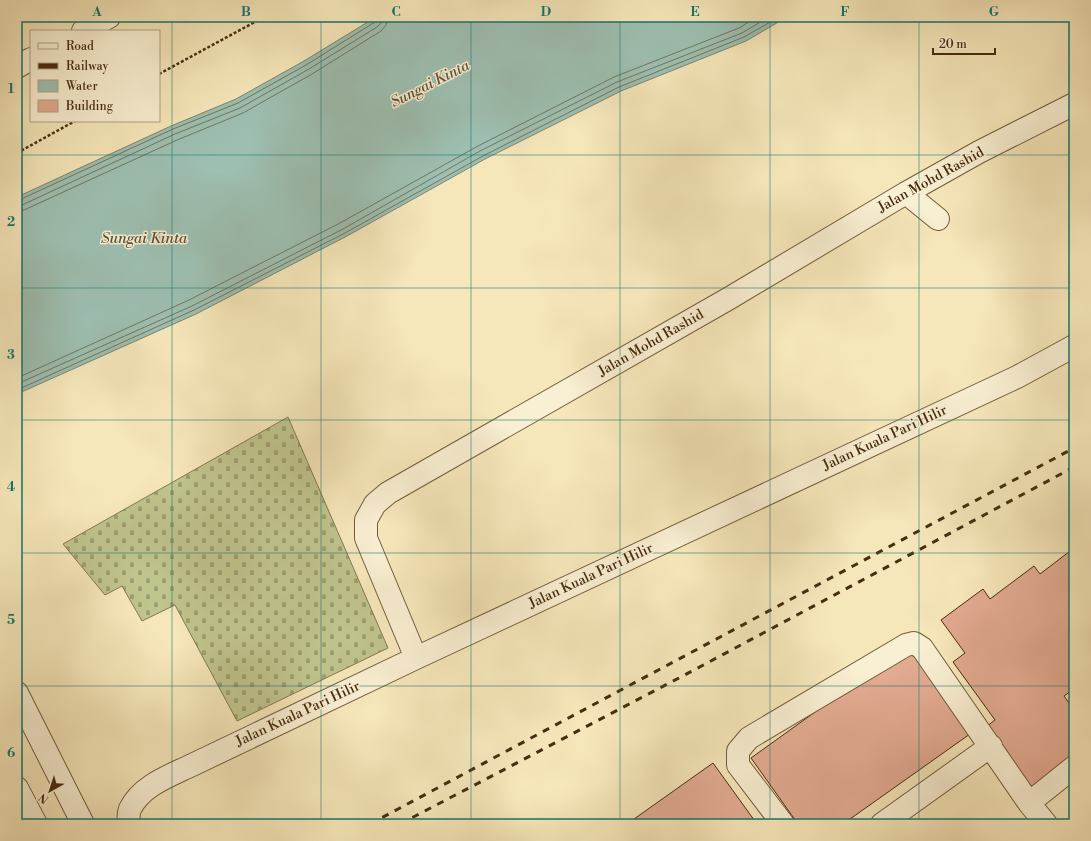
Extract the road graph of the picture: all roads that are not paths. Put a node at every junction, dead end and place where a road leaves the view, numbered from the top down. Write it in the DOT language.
graph roads {
  1 [pos="109,17"];
  2 [pos="85,30"];
  3 [pos="30,60"];
  4 [pos="17,67"];
  5 [pos="1074,104"];
  6 [pos="906,193"];
  7 [pos="938,219"];
  8 [pos="1074,346"];
  9 [pos="416,658"];
  10 [pos="17,693"];
  11 [pos="991,746"];
  12 [pos="1074,767"];
  13 [pos="17,788"];
  14 [pos="1029,802"];
  15 [pos="36,824"];
  16 [pos="83,824"];
  17 [pos="128,824"];
  18 [pos="783,824"];
  19 [pos="882,824"];
  20 [pos="1046,824"];
  1 -- 2 [label="street"];
  3 -- 4 [label="street"];
  5 -- 6 [label="street, Jalan Mohd Rashid"];
  6 -- 7 [label="street"];
  6 -- 9 [label="street, Jalan Mohd Rashid"];
  8 -- 9 [label="street, Jalan Kuala Pari Hilir"];
  9 -- 17 [label="street, Jalan Kuala Pari Hilir"];
  10 -- 16 [label="street"];
  11 -- 14 [label="street"];
  11 -- 18 [label="street"];
  11 -- 19 [label="street"];
  12 -- 14 [label="street"];
  13 -- 15 [label="street"];
  14 -- 20 [label="street"];
}
